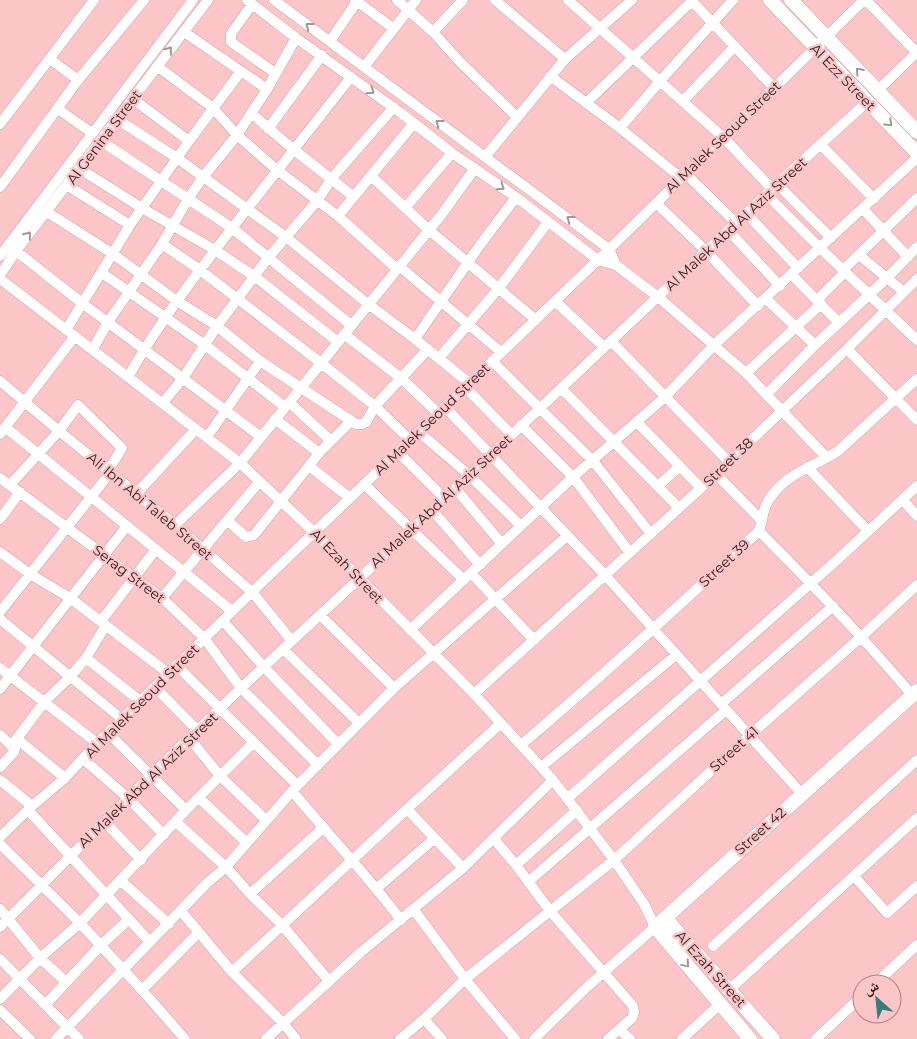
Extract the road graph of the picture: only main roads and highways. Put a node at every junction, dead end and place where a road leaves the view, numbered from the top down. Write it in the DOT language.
graph roads {
  1 [pos="770,0"];
  2 [pos="791,0"];
  3 [pos="917,132"];
  4 [pos="917,153"];
  5 [pos="914,693"];
  6 [pos="660,922"];
  7 [pos="750,1039"];
  8 [pos="772,1039"];
  1 -- 4 [label="main road, Al Ezz Street, one-way"];
  3 -- 2 [label="main road, Al Ezz Street, one-way"];
  5 -- 6 [label="main road, Street 42"];
  6 -- 7 [label="main road, Al Ezah Street, one-way"];
  6 -- 8 [label="main road, Al Ezah Street"];
}
